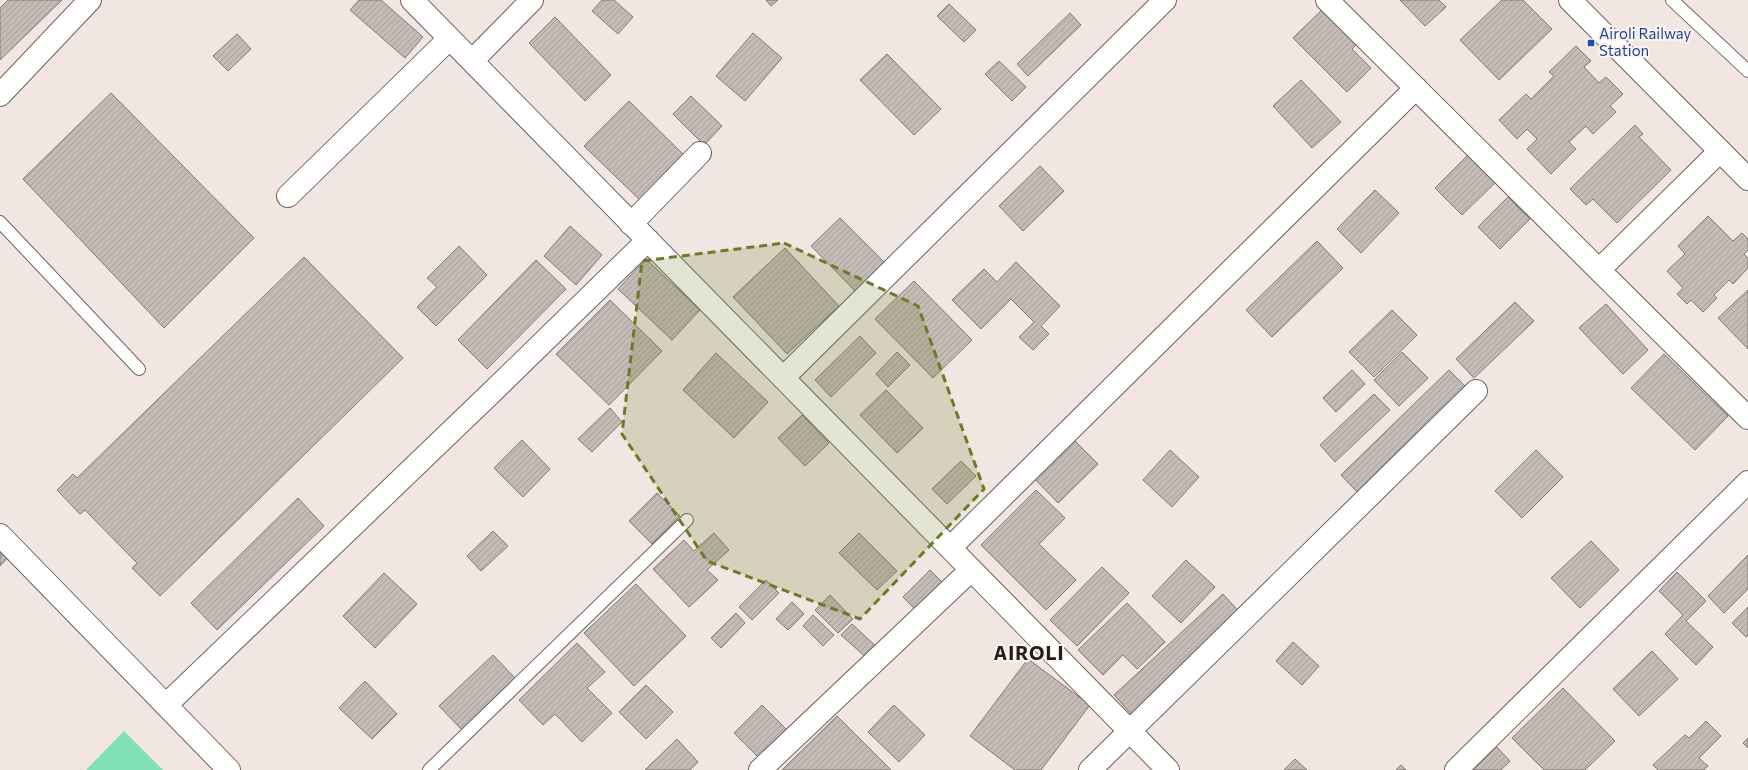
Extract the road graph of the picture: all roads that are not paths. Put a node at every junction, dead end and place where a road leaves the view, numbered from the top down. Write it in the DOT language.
graph roads {
  1 [pos="90,0"];
  2 [pos="412,0"];
  3 [pos="532,0"];
  4 [pos="1165,0"];
  5 [pos="1327,0"];
  6 [pos="1570,0"];
  7 [pos="1672,0"];
  8 [pos="449,38"];
  9 [pos="472,61"];
  10 [pos="1748,71"];
  11 [pos="1416,88"];
  12 [pos="0,95"];
  13 [pos="1720,151"];
  14 [pos="700,153"];
  15 [pos="1748,179"];
  16 [pos="288,196"];
  17 [pos="0,222"];
  18 [pos="631,224"];
  19 [pos="648,240"];
  20 [pos="1599,270"];
  21 [pos="139,369"];
  22 [pos="783,378"];
  23 [pos="1476,391"];
  24 [pos="1748,418"];
  25 [pos="1748,482"];
  26 [pos="687,520"];
  27 [pos="0,535"];
  28 [pos="950,548"];
  29 [pos="972,570"];
  30 [pos="166,705"];
  31 [pos="1129,731"];
  32 [pos="229,770"];
  33 [pos="429,770"];
  34 [pos="760,770"];
  35 [pos="1090,770"];
  36 [pos="1168,770"];
  37 [pos="1456,770"];
  1 -- 12 [label="street"];
  2 -- 8 [label="street"];
  3 -- 9 [label="street"];
  4 -- 22 [label="street"];
  5 -- 11 [label="street"];
  6 -- 13 [label="street"];
  7 -- 10 [label="lane"];
  8 -- 9 [label="street"];
  8 -- 16 [label="street"];
  9 -- 18 [label="street"];
  11 -- 20 [label="street"];
  11 -- 28 [label="street"];
  13 -- 15 [label="street"];
  13 -- 20 [label="street"];
  14 -- 18 [label="street"];
  17 -- 21 [label="lane"];
  18 -- 19 [label="street"];
  19 -- 22 [label="street"];
  19 -- 30 [label="street"];
  20 -- 24 [label="street"];
  22 -- 28 [label="street"];
  23 -- 31 [label="street"];
  25 -- 37 [label="street"];
  26 -- 33 [label="lane"];
  27 -- 30 [label="street"];
  28 -- 29 [label="street"];
  29 -- 31 [label="street"];
  29 -- 34 [label="street"];
  30 -- 32 [label="street"];
  31 -- 35 [label="street"];
  31 -- 36 [label="street"];
}
